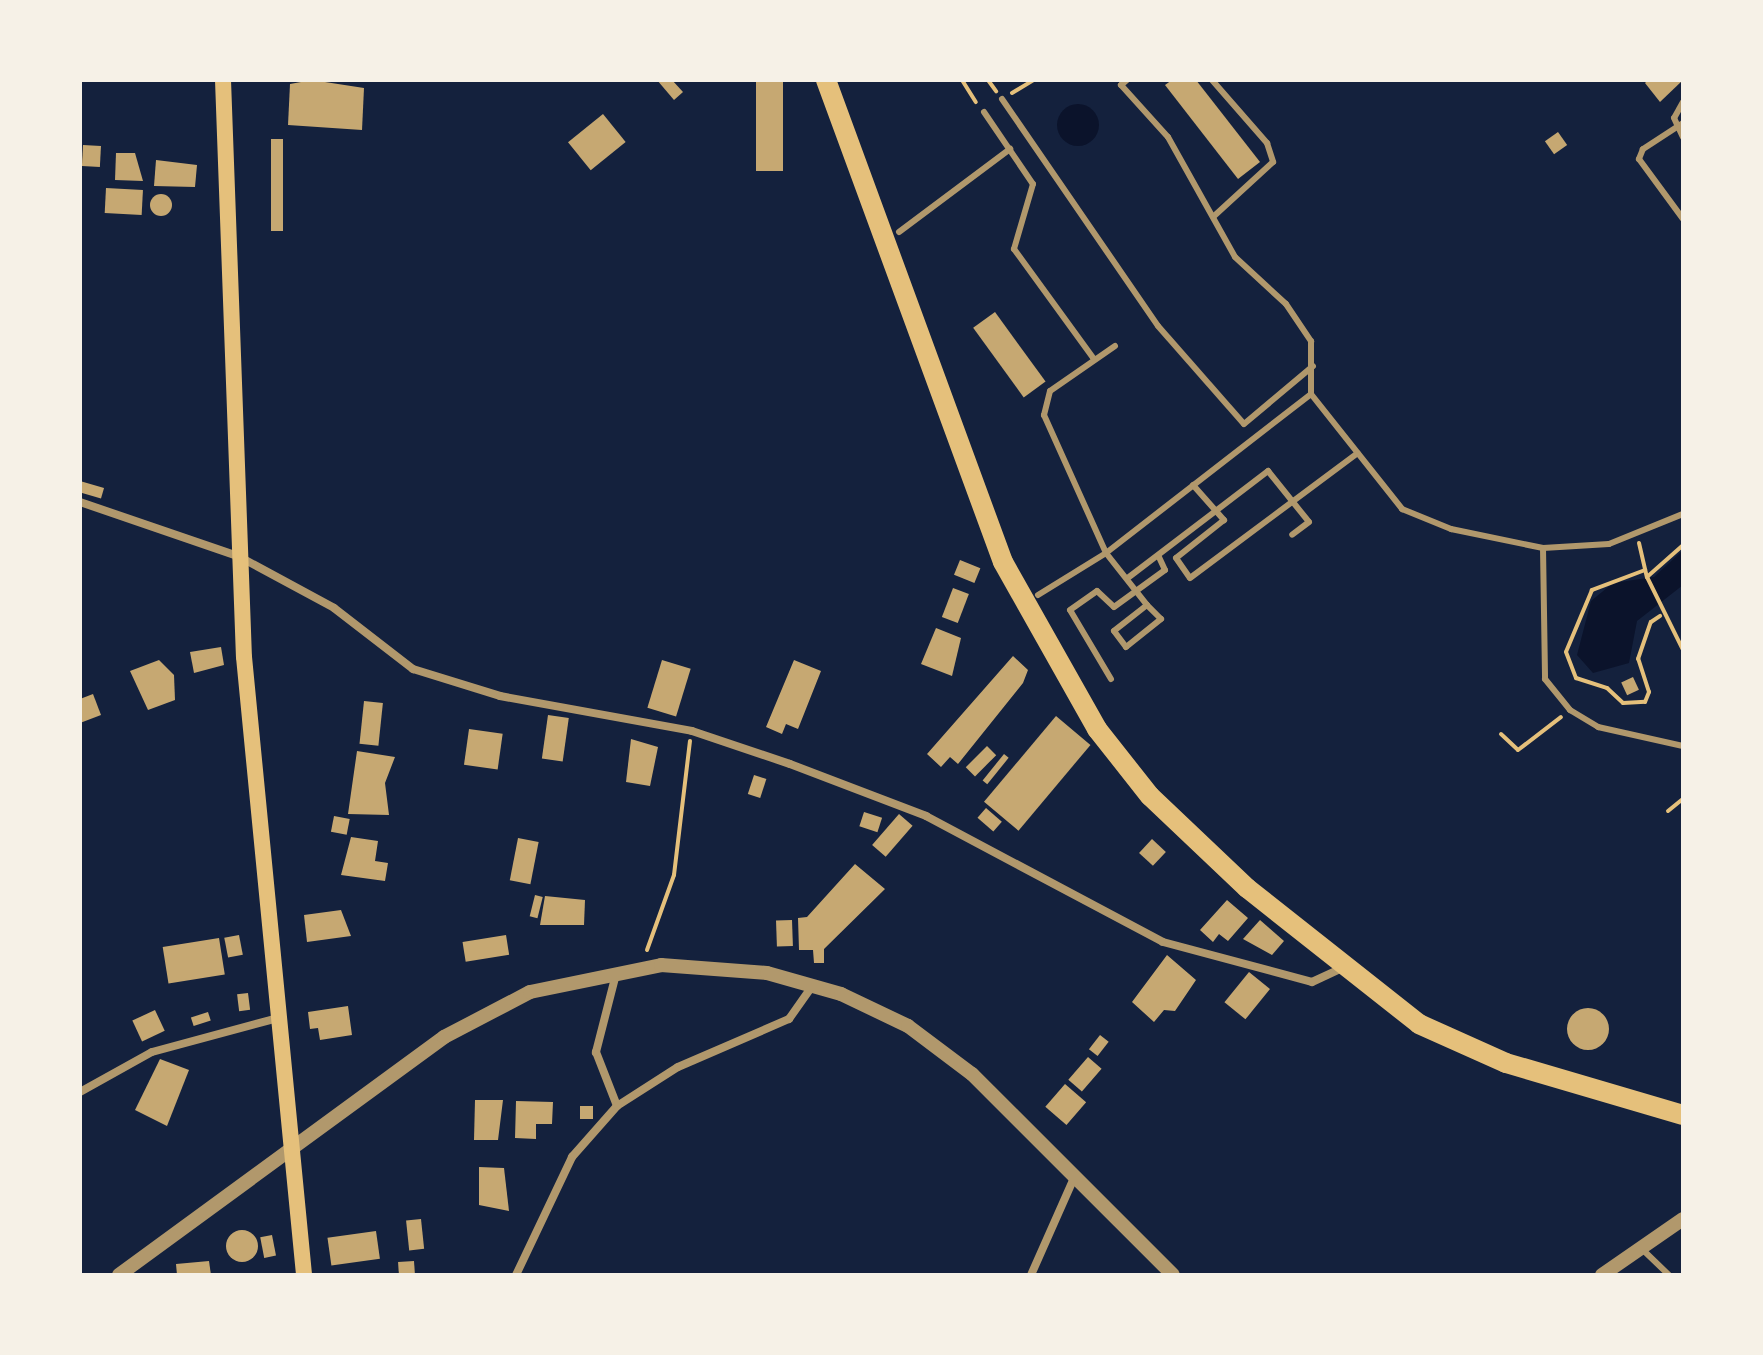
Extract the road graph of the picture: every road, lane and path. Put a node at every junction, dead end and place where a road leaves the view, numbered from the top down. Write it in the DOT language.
graph roads {
  1 [pos="223,80"];
  2 [pos="826,80"];
  3 [pos="962,80"];
  4 [pos="1018,80"];
  5 [pos="1034,80"];
  6 [pos="1127,80"];
  7 [pos="1212,80"];
  8 [pos="1023,86"];
  9 [pos="1002,99"];
  10 [pos="1683,102"];
  11 [pos="984,112"];
  12 [pos="1683,123"];
  13 [pos="1676,127"];
  14 [pos="1683,137"];
  15 [pos="1010,149"];
  16 [pos="1682,215"];
  17 [pos="1213,217"];
  18 [pos="899,232"];
  19 [pos="1115,346"];
  20 [pos="1094,359"];
  21 [pos="1314,365"];
  22 [pos="1311,394"];
  23 [pos="1358,453"];
  24 [pos="1193,485"];
  25 [pos="80,502"];
  26 [pos="1294,503"];
  27 [pos="1215,512"];
  28 [pos="1683,514"];
  29 [pos="1292,535"];
  30 [pos="1638,537"];
  31 [pos="1683,545"];
  32 [pos="1543,548"];
  33 [pos="1106,553"];
  34 [pos="238,556"];
  35 [pos="1159,557"];
  36 [pos="1645,570"];
  37 [pos="1129,577"];
  38 [pos="1647,577"];
  39 [pos="1135,592"];
  40 [pos="1038,595"];
  41 [pos="1147,605"];
  42 [pos="1660,616"];
  43 [pos="1683,650"];
  44 [pos="1111,679"];
  45 [pos="1570,710"];
  46 [pos="692,731"];
  47 [pos="1501,734"];
  48 [pos="1683,746"];
  49 [pos="1683,799"];
  50 [pos="1668,811"];
  51 [pos="645,966"];
  52 [pos="1342,968"];
  53 [pos="617,969"];
  54 [pos="813,985"];
  55 [pos="278,1018"];
  56 [pos="80,1092"];
  57 [pos="617,1106"];
  58 [pos="1683,1115"];
  59 [pos="292,1150"];
  60 [pos="1073,1180"];
  61 [pos="1683,1219"];
  62 [pos="1642,1249"];
  63 [pos="1164,1272"];
  64 [pos="119,1275"];
  65 [pos="304,1275"];
  66 [pos="516,1275"];
  67 [pos="1031,1275"];
  68 [pos="1602,1275"];
  69 [pos="1669,1275"];
  1 -- 34 [label="main road"];
  2 -- 52 [label="main road"];
  3 -- 11 [label="path"];
  4 -- 8 [label="path"];
  5 -- 8 [label="path"];
  6 -- 17 [label="lane"];
  7 -- 17 [label="lane"];
  8 -- 9 [label="path"];
  9 -- 21 [label="lane"];
  10 -- 13 [label="lane"];
  11 -- 15 [label="lane"];
  12 -- 13 [label="lane"];
  13 -- 14 [label="lane"];
  13 -- 16 [label="lane"];
  15 -- 18 [label="lane"];
  15 -- 20 [label="lane"];
  17 -- 21 [label="lane"];
  19 -- 20 [label="lane"];
  20 -- 33 [label="lane"];
  21 -- 22 [label="lane"];
  22 -- 23 [label="lane"];
  22 -- 24 [label="lane"];
  23 -- 26 [label="lane"];
  23 -- 32 [label="lane"];
  24 -- 27 [label="lane"];
  24 -- 33 [label="lane"];
  25 -- 34 [label="street"];
  26 -- 27 [label="lane"];
  26 -- 27 [label="lane"];
  26 -- 29 [label="lane"];
  27 -- 35 [label="lane"];
  28 -- 30 [label="lane"];
  30 -- 32 [label="lane"];
  30 -- 36 [label="path"];
  31 -- 38 [label="path"];
  32 -- 45 [label="lane"];
  33 -- 37 [label="lane"];
  33 -- 40 [label="lane"];
  34 -- 46 [label="street"];
  34 -- 55 [label="main road"];
  35 -- 37 [label="lane"];
  35 -- 39 [label="lane"];
  36 -- 38 [label="path"];
  36 -- 42 [label="path"];
  37 -- 39 [label="lane"];
  38 -- 42 [label="path"];
  39 -- 41 [label="lane"];
  39 -- 44 [label="lane"];
  41 -- 41 [label="lane"];
  42 -- 43 [label="path"];
  45 -- 47 [label="path"];
  45 -- 48 [label="lane"];
  46 -- 51 [label="path"];
  46 -- 52 [label="street"];
  49 -- 50 [label="path"];
  51 -- 53 [label="street"];
  51 -- 54 [label="street"];
  52 -- 58 [label="main road"];
  53 -- 57 [label="street"];
  53 -- 59 [label="street"];
  54 -- 57 [label="street"];
  54 -- 60 [label="street"];
  55 -- 56 [label="street"];
  55 -- 59 [label="main road"];
  57 -- 66 [label="street"];
  59 -- 64 [label="street"];
  59 -- 65 [label="main road"];
  60 -- 63 [label="street"];
  60 -- 67 [label="street"];
  61 -- 62 [label="street"];
  62 -- 68 [label="street"];
  62 -- 69 [label="lane"];
}
